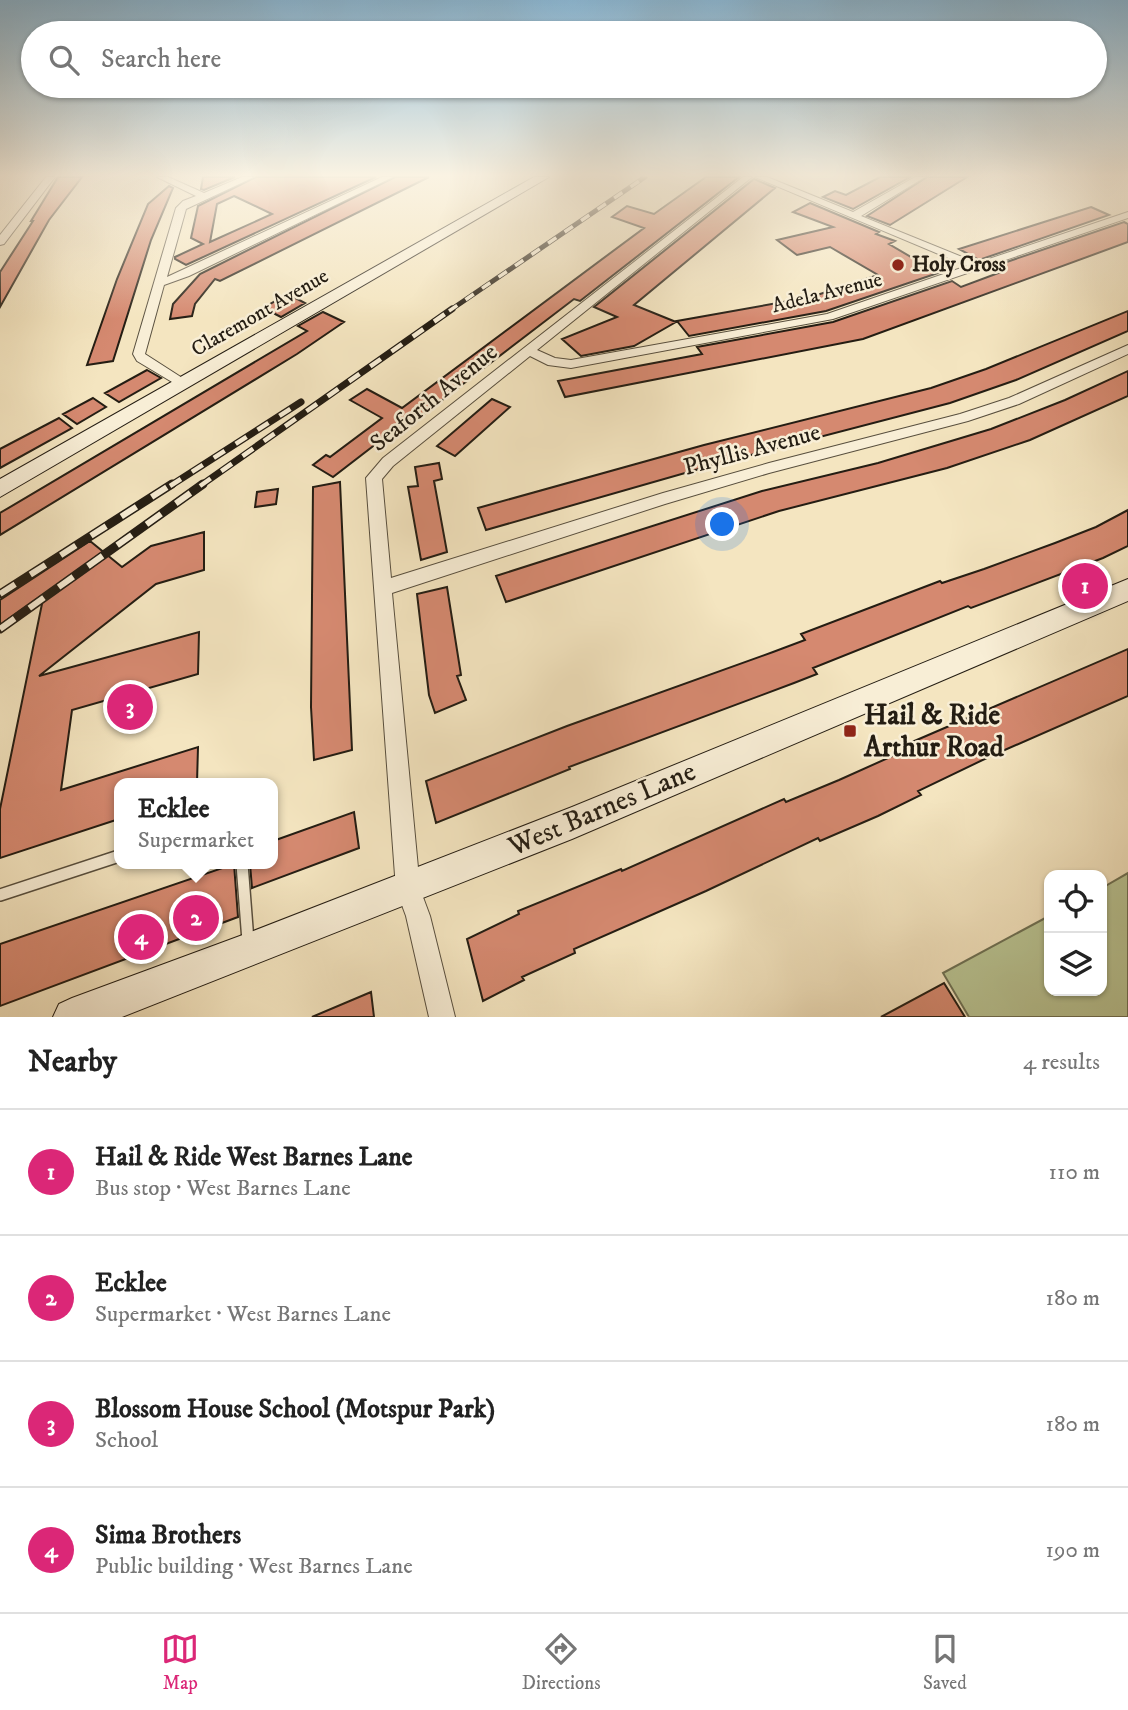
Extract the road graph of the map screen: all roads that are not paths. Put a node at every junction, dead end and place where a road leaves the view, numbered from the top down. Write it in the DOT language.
graph roads {
  1 [pos="14,224"];
  2 [pos="177,224"];
  3 [pos="289,224"];
  4 [pos="460,224"];
  5 [pos="688,224"];
  6 [pos="875,224"];
  7 [pos="1101,224"];
  8 [pos="0,242"];
  9 [pos="978,267"];
  10 [pos="159,283"];
  11 [pos="1128,349"];
  12 [pos="529,351"];
  13 [pos="182,384"];
  14 [pos="0,489"];
  15 [pos="384,588"];
  16 [pos="1128,590"];
  17 [pos="114,858"];
  18 [pos="242,869"];
  19 [pos="408,889"];
  20 [pos="0,895"];
  21 [pos="248,951"];
  22 [pos="72,1017"];
  23 [pos="442,1017"];
  1 -- 8 [label="street"];
  2 -- 10 [label="street"];
  3 -- 10 [label="street"];
  4 -- 13 [label="street, Claremont Avenue"];
  5 -- 12 [label="street, Seaforth Avenue"];
  6 -- 9 [label="street"];
  7 -- 9 [label="street, Adela Avenue"];
  9 -- 12 [label="street, Adela Avenue"];
  10 -- 13 [label="street"];
  11 -- 15 [label="street, Phyllis Avenue"];
  12 -- 15 [label="street, Seaforth Avenue"];
  13 -- 14 [label="street, Claremont Avenue"];
  15 -- 19 [label="street, Seaforth Avenue"];
  16 -- 19 [label="street, West Barnes Lane"];
  17 -- 20 [label="lane"];
  18 -- 21 [label="lane"];
  19 -- 21 [label="street, West Barnes Lane"];
  19 -- 23 [label="street, Seaforth Avenue"];
  21 -- 22 [label="street, West Barnes Lane"];
}
